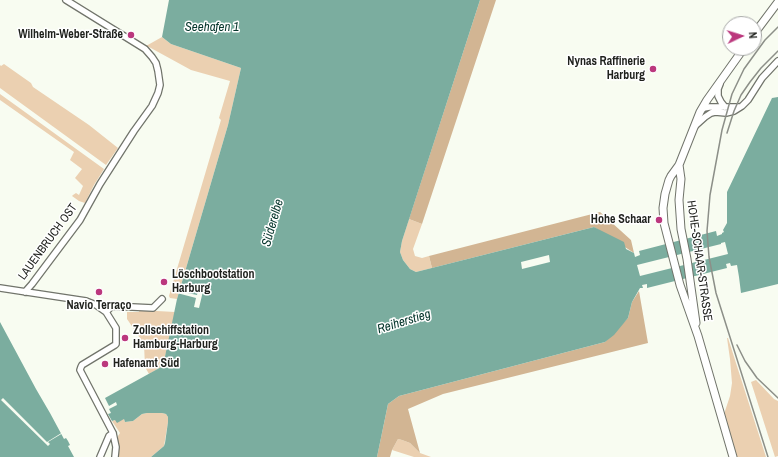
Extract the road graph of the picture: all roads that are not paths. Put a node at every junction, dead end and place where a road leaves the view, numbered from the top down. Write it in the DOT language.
graph roads {
  1 [pos="66,0"];
  2 [pos="778,2"];
  3 [pos="762,23"];
  4 [pos="738,56"];
  5 [pos="778,61"];
  6 [pos="721,80"];
  7 [pos="708,104"];
  8 [pos="742,106"];
  9 [pos="725,107"];
  10 [pos="715,112"];
  11 [pos="693,127"];
  12 [pos="679,165"];
  13 [pos="0,288"];
  14 [pos="24,292"];
  15 [pos="162,299"];
  16 [pos="106,312"];
  17 [pos="698,336"];
  18 [pos="113,433"];
  19 [pos="100,457"];
  20 [pos="115,457"];
  21 [pos="733,457"];
  1 -- 14 [label="street, LAUENBRUCH OST"];
  2 -- 3 [label="main road"];
  4 -- 6 [label="main road, HOHE-SCHAAR-STRASSE"];
  5 -- 8 [label="street"];
  6 -- 7 [label="main road, HOHE-SCHAAR-STRASSE"];
  6 -- 9 [label="street"];
  7 -- 9 [label="street"];
  7 -- 10 [label="street"];
  7 -- 11 [label="main road, HOHE-SCHAAR-STRASSE"];
  8 -- 9 [label="street"];
  8 -- 10 [label="street"];
  10 -- 11 [label="street"];
  11 -- 12 [label="main road, HOHE-SCHAAR-STRASSE"];
  12 -- 17 [label="main road, HOHE-SCHAAR-STRASSE"];
  12 -- 17 [label="main road, HOHE-SCHAAR-STRASSE"];
  13 -- 14 [label="street"];
  14 -- 16 [label="street"];
  15 -- 16 [label="street"];
  16 -- 18 [label="street"];
  17 -- 21 [label="main road, HOHE-SCHAAR-STRASSE"];
  18 -- 19 [label="street"];
  18 -- 20 [label="street"];
}
